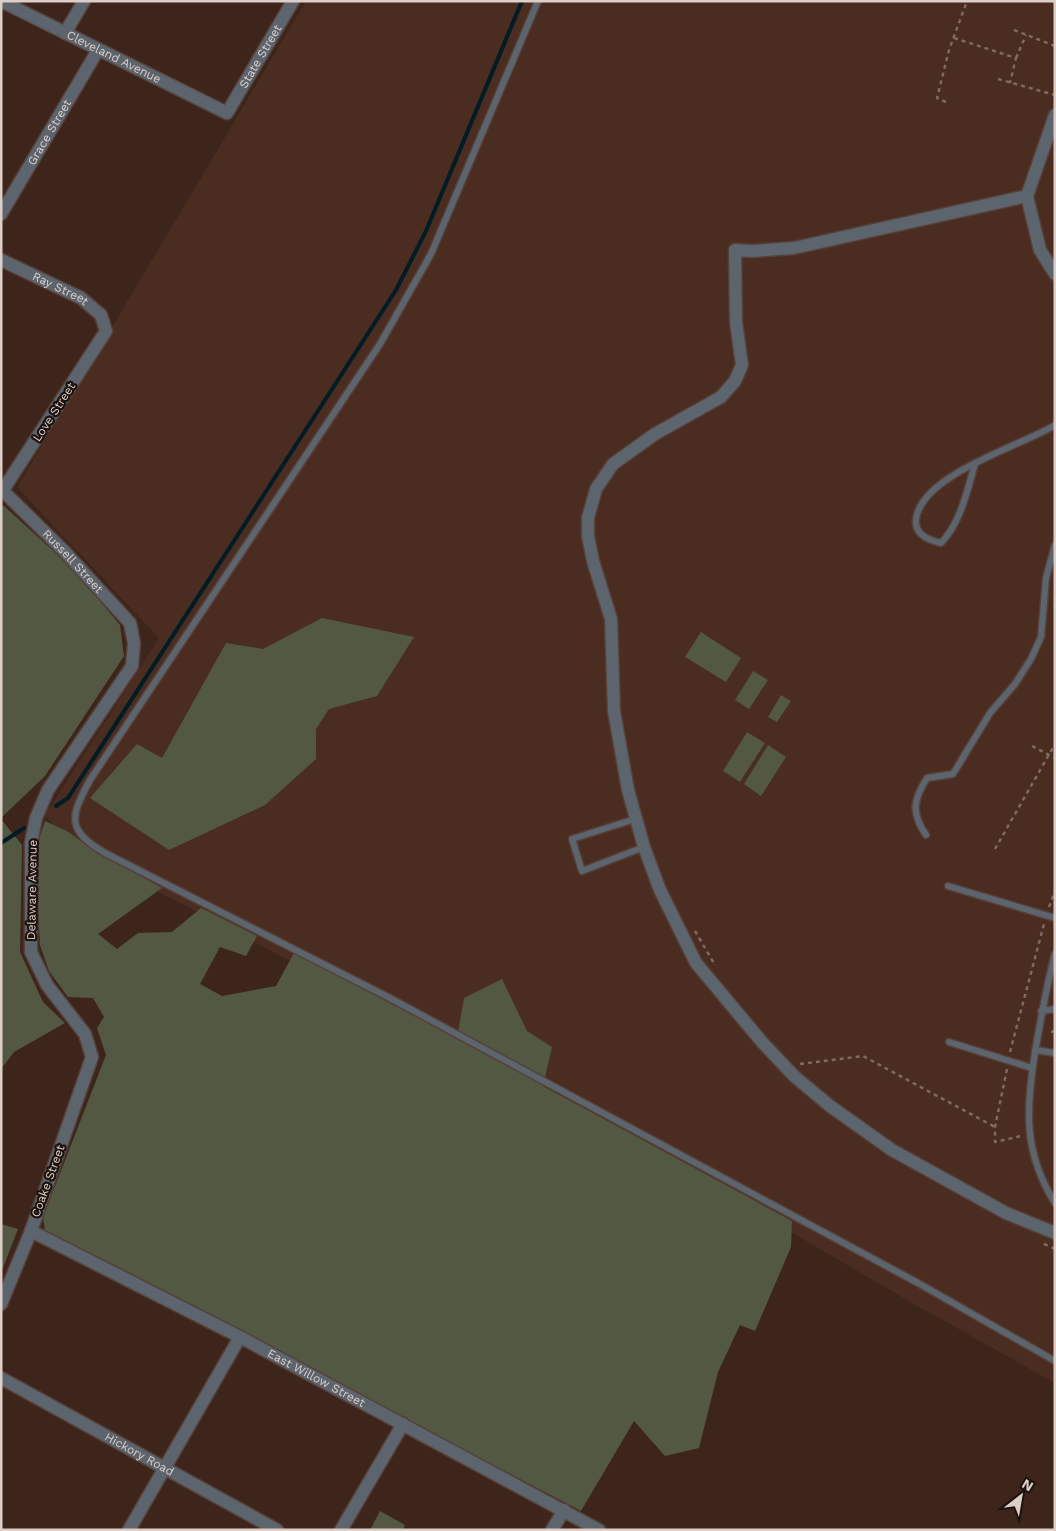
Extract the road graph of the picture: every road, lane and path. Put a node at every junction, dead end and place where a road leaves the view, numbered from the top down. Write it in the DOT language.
graph roads {
  1 [pos="1,1"];
  2 [pos="84,1"];
  3 [pos="293,1"];
  4 [pos="538,1"];
  5 [pos="967,1"];
  6 [pos="1014,30"];
  7 [pos="65,33"];
  8 [pos="1026,34"];
  9 [pos="954,38"];
  10 [pos="1055,46"];
  11 [pos="98,50"];
  12 [pos="1016,58"];
  13 [pos="998,79"];
  14 [pos="1010,82"];
  15 [pos="1055,95"];
  16 [pos="946,102"];
  17 [pos="227,113"];
  18 [pos="1055,115"];
  19 [pos="1027,196"];
  20 [pos="1,214"];
  21 [pos="1,260"];
  22 [pos="1055,274"];
  23 [pos="106,330"];
  24 [pos="1055,425"];
  25 [pos="975,464"];
  26 [pos="2,491"];
  27 [pos="1055,545"];
  28 [pos="134,642"];
  29 [pos="1055,744"];
  30 [pos="1032,746"];
  31 [pos="1048,756"];
  32 [pos="1055,758"];
  33 [pos="635,819"];
  34 [pos="926,835"];
  35 [pos="644,847"];
  36 [pos="995,849"];
  37 [pos="948,886"];
  38 [pos="1055,890"];
  39 [pos="1049,909"];
  40 [pos="1055,918"];
  41 [pos="1045,923"];
  42 [pos="691,925"];
  43 [pos="1054,956"];
  44 [pos="716,968"];
  45 [pos="1055,1009"];
  46 [pos="1041,1011"];
  47 [pos="949,1042"];
  48 [pos="1036,1050"];
  49 [pos="1055,1053"];
  50 [pos="92,1057"];
  51 [pos="1008,1061"];
  52 [pos="797,1064"];
  53 [pos="1032,1068"];
  54 [pos="995,1127"];
  55 [pos="1021,1136"];
  56 [pos="1055,1203"];
  57 [pos="31,1231"];
  58 [pos="1055,1233"];
  59 [pos="1044,1244"];
  60 [pos="1055,1249"];
  61 [pos="1,1304"];
  62 [pos="240,1338"];
  63 [pos="1055,1361"];
  64 [pos="1,1378"];
  65 [pos="403,1424"];
  66 [pos="164,1468"];
  67 [pos="564,1510"];
  68 [pos="129,1530"];
  69 [pos="277,1530"];
  70 [pos="341,1530"];
  71 [pos="552,1530"];
  72 [pos="599,1530"];
  1 -- 7 [label="street, Cleveland Avenue"];
  2 -- 7 [label="street"];
  3 -- 17 [label="street, State Street"];
  4 -- 63 [label="lane"];
  5 -- 9 [label="path"];
  6 -- 8 [label="path"];
  7 -- 11 [label="street, Cleveland Avenue"];
  8 -- 10 [label="path"];
  8 -- 12 [label="path"];
  9 -- 12 [label="path"];
  9 -- 16 [label="path"];
  11 -- 17 [label="street, Cleveland Avenue"];
  11 -- 20 [label="street, Grace Street"];
  12 -- 14 [label="path"];
  13 -- 14 [label="path"];
  14 -- 15 [label="path"];
  18 -- 19 [label="street"];
  19 -- 22 [label="street"];
  19 -- 33 [label="street"];
  21 -- 23 [label="street, Ray Street"];
  23 -- 26 [label="street, Love Street"];
  24 -- 25 [label="lane"];
  25 -- 25 [label="lane"];
  26 -- 28 [label="street, Russell Street"];
  27 -- 34 [label="lane"];
  28 -- 50 [label="street, Delaware Avenue"];
  29 -- 31 [label="path"];
  30 -- 31 [label="path"];
  31 -- 32 [label="path"];
  31 -- 36 [label="path"];
  33 -- 35 [label="street"];
  33 -- 35 [label="lane"];
  35 -- 58 [label="street"];
  37 -- 40 [label="lane"];
  38 -- 39 [label="path"];
  41 -- 51 [label="path"];
  42 -- 44 [label="path"];
  43 -- 46 [label="lane"];
  45 -- 46 [label="lane"];
  46 -- 48 [label="lane"];
  47 -- 51 [label="lane"];
  48 -- 49 [label="lane"];
  48 -- 53 [label="lane"];
  50 -- 57 [label="street, Coake Street"];
  51 -- 53 [label="lane"];
  51 -- 54 [label="path"];
  52 -- 54 [label="path"];
  53 -- 56 [label="lane"];
  54 -- 55 [label="path"];
  57 -- 61 [label="street, Coake Street"];
  57 -- 62 [label="street, East Willow Street"];
  59 -- 60 [label="path"];
  62 -- 65 [label="street, East Willow Street"];
  62 -- 66 [label="street"];
  64 -- 66 [label="street, Hickory Road"];
  65 -- 67 [label="street, East Willow Street"];
  65 -- 70 [label="street"];
  66 -- 68 [label="street"];
  66 -- 69 [label="street, Hickory Road"];
  67 -- 71 [label="street"];
  67 -- 72 [label="street, East Willow Street"];
}
